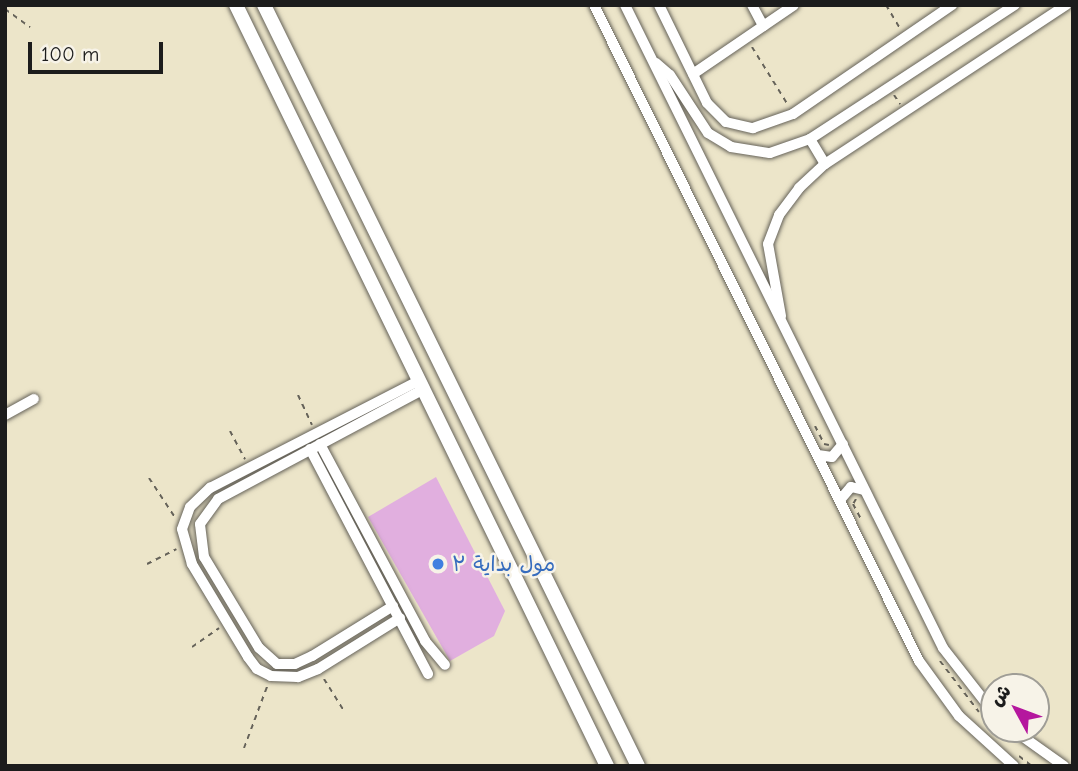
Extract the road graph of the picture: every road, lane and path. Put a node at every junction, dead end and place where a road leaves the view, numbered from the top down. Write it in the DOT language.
graph roads {
  1 [pos="236,5"];
  2 [pos="264,5"];
  3 [pos="594,5"];
  4 [pos="625,5"];
  5 [pos="659,5"];
  6 [pos="752,5"];
  7 [pos="794,5"];
  8 [pos="886,5"];
  9 [pos="953,5"];
  10 [pos="1015,5"];
  11 [pos="1066,5"];
  12 [pos="5,9"];
  13 [pos="763,26"];
  14 [pos="30,27"];
  15 [pos="746,37"];
  16 [pos="906,37"];
  17 [pos="652,60"];
  18 [pos="693,74"];
  19 [pos="889,88"];
  20 [pos="905,111"];
  21 [pos="793,114"];
  22 [pos="810,139"];
  23 [pos="337,152"];
  24 [pos="313,163"];
  25 [pos="825,164"];
  26 [pos="354,188"];
  27 [pos="332,202"];
  28 [pos="780,319"];
  29 [pos="422,385"];
  30 [pos="298,396"];
  31 [pos="34,399"];
  32 [pos="375,409"];
  33 [pos="5,415"];
  34 [pos="810,418"];
  35 [pos="230,431"];
  36 [pos="316,432"];
  37 [pos="831,440"];
  38 [pos="843,444"];
  39 [pos="315,447"];
  40 [pos="818,455"];
  41 [pos="249,466"];
  42 [pos="149,478"];
  43 [pos="863,495"];
  44 [pos="840,500"];
  45 [pos="184,520"];
  46 [pos="864,527"];
  47 [pos="183,546"];
  48 [pos="147,564"];
  49 [pos="393,606"];
  50 [pos="237,610"];
  51 [pos="227,618"];
  52 [pos="400,618"];
  53 [pos="415,634"];
  54 [pos="192,647"];
  55 [pos="938,658"];
  56 [pos="444,665"];
  57 [pos="318,669"];
  58 [pos="428,674"];
  59 [pos="271,676"];
  60 [pos="974,699"];
  61 [pos="980,705"];
  62 [pos="980,705"];
  63 [pos="345,712"];
  64 [pos="959,716"];
  65 [pos="1032,743"];
  66 [pos="244,748"];
  67 [pos="607,766"];
  68 [pos="638,766"];
  69 [pos="1014,766"];
  70 [pos="1064,766"];
  1 -- 24 [label="street"];
  2 -- 23 [label="street"];
  3 -- 40 [label="street"];
  4 -- 17 [label="street"];
  5 -- 18 [label="street"];
  6 -- 13 [label="street"];
  7 -- 13 [label="street"];
  8 -- 16 [label="path"];
  9 -- 16 [label="street"];
  10 -- 19 [label="street"];
  11 -- 20 [label="street"];
  12 -- 14 [label="path"];
  13 -- 15 [label="street"];
  15 -- 18 [label="street"];
  15 -- 21 [label="path"];
  16 -- 21 [label="street"];
  17 -- 22 [label="street"];
  17 -- 28 [label="street"];
  18 -- 21 [label="street"];
  19 -- 20 [label="path"];
  19 -- 22 [label="street"];
  20 -- 25 [label="street"];
  22 -- 25 [label="street"];
  23 -- 24 [label="street"];
  23 -- 26 [label="street"];
  24 -- 27 [label="street"];
  25 -- 28 [label="street"];
  26 -- 27 [label="street"];
  26 -- 68 [label="street"];
  27 -- 29 [label="street"];
  28 -- 38 [label="street"];
  29 -- 32 [label="street"];
  29 -- 67 [label="street"];
  30 -- 36 [label="path"];
  31 -- 33 [label="street"];
  32 -- 36 [label="street"];
  32 -- 39 [label="street"];
  34 -- 37 [label="path"];
  35 -- 41 [label="path"];
  36 -- 41 [label="street"];
  38 -- 40 [label="street"];
  38 -- 43 [label="street"];
  39 -- 49 [label="street"];
  39 -- 50 [label="street"];
  39 -- 53 [label="street"];
  40 -- 44 [label="street"];
  41 -- 45 [label="street"];
  42 -- 45 [label="path"];
  43 -- 44 [label="street"];
  43 -- 46 [label="path"];
  43 -- 60 [label="street"];
  44 -- 64 [label="street"];
  45 -- 47 [label="street"];
  47 -- 48 [label="path"];
  47 -- 51 [label="street"];
  49 -- 50 [label="street"];
  49 -- 52 [label="street"];
  50 -- 51 [label="street"];
  51 -- 54 [label="path"];
  51 -- 59 [label="street"];
  52 -- 53 [label="street"];
  52 -- 57 [label="street"];
  53 -- 56 [label="street"];
  53 -- 58 [label="street"];
  55 -- 60 [label="path"];
  57 -- 59 [label="street"];
  57 -- 63 [label="path"];
  59 -- 66 [label="path"];
  60 -- 61 [label="street"];
  60 -- 62 [label="path"];
  60 -- 64 [label="path"];
  64 -- 69 [label="street"];
  65 -- 70 [label="street"];
}
